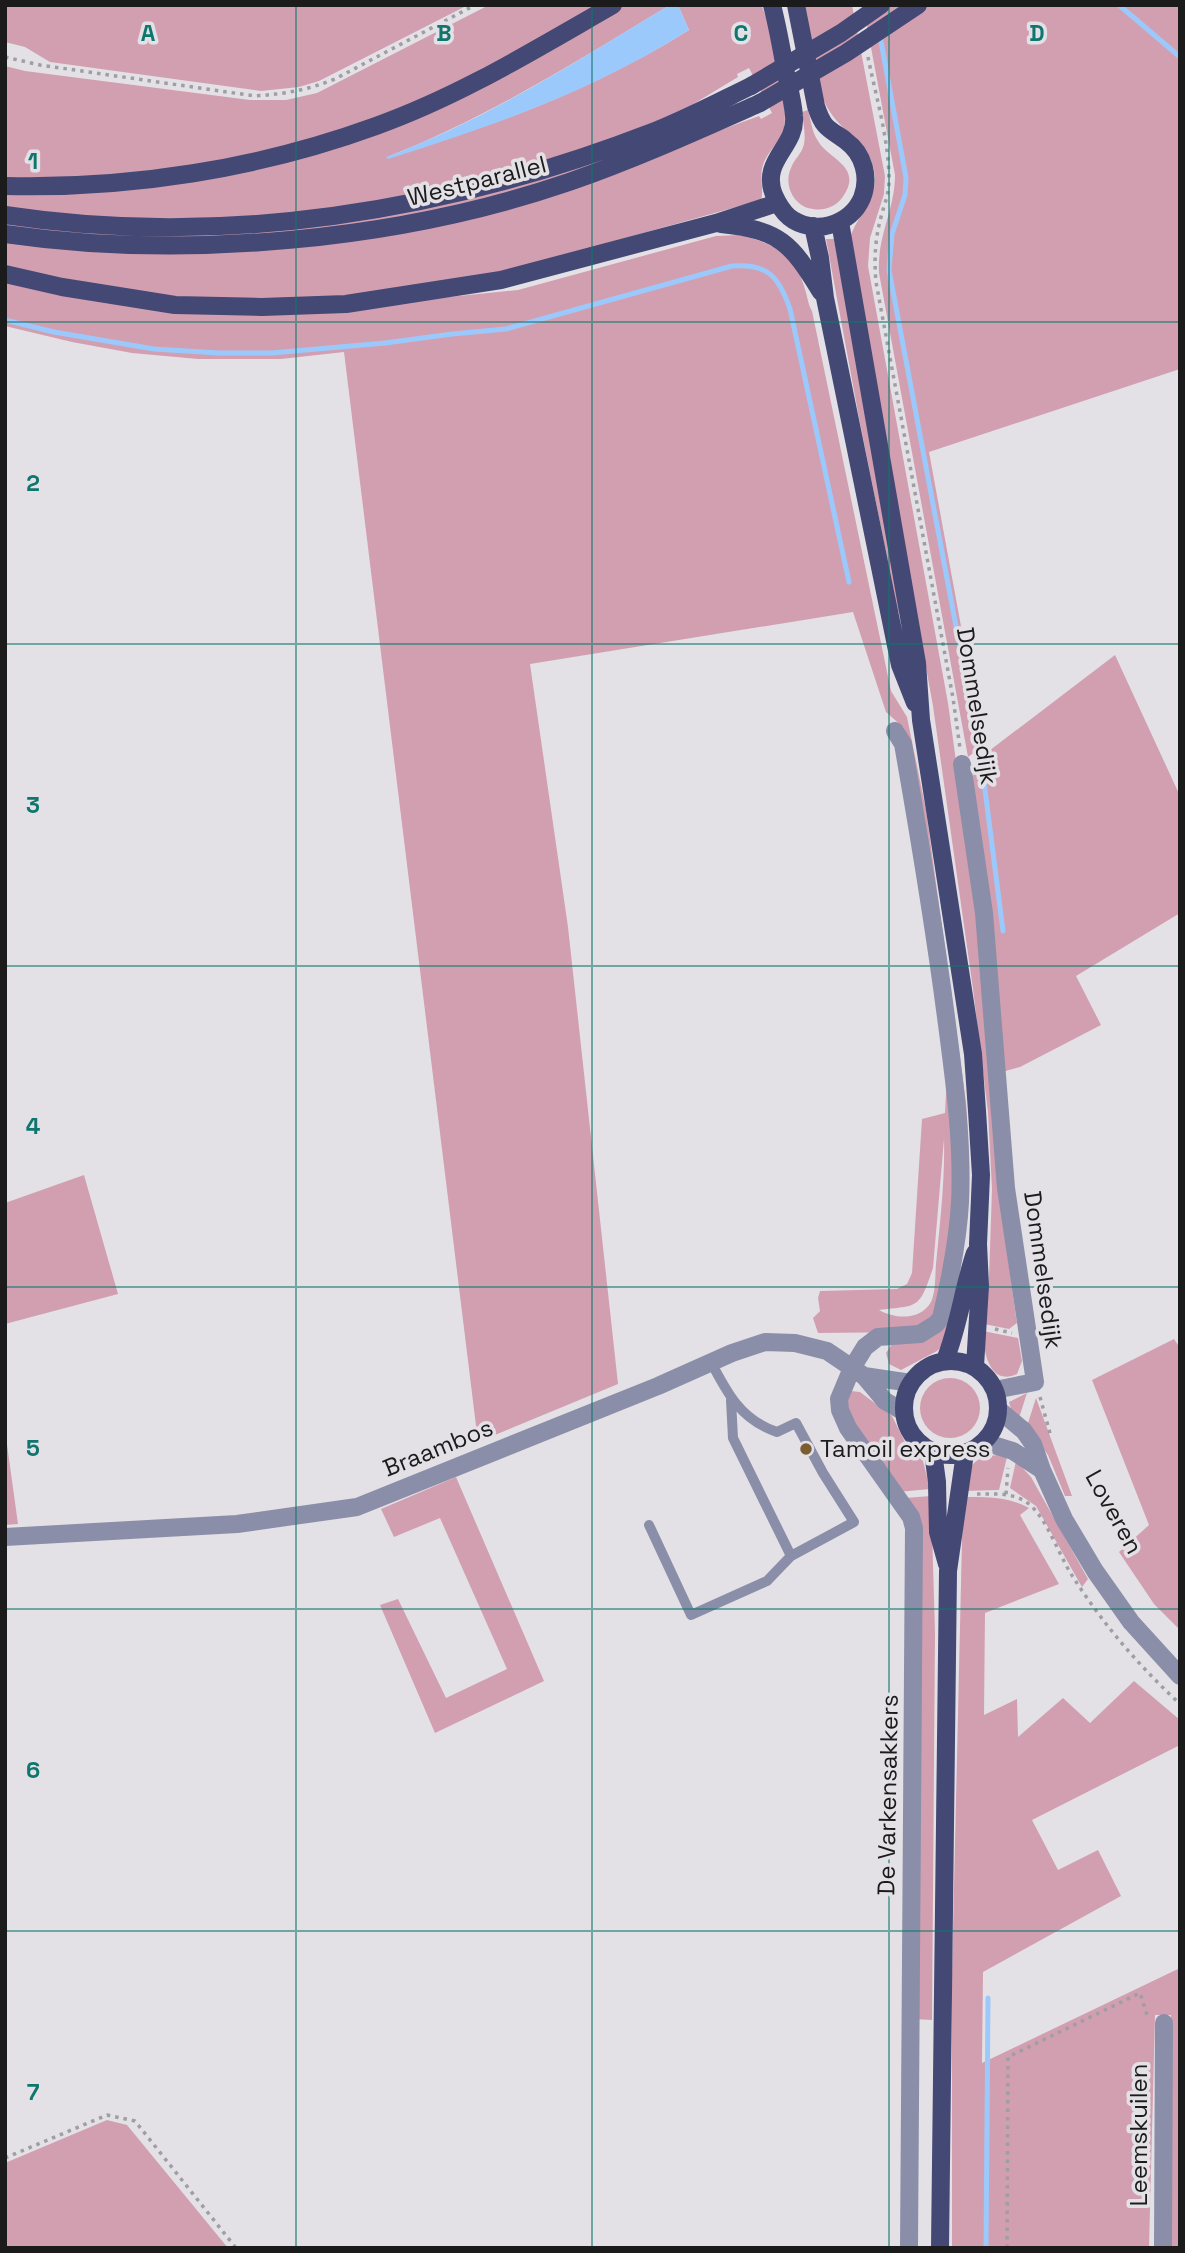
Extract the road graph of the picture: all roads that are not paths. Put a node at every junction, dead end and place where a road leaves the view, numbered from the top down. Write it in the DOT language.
graph roads {
  1 [pos="613,5"];
  2 [pos="772,5"];
  3 [pos="796,5"];
  4 [pos="881,5"];
  5 [pos="918,5"];
  6 [pos="5,186"];
  7 [pos="778,204"];
  8 [pos="5,215"];
  9 [pos="839,222"];
  10 [pos="716,223"];
  11 [pos="813,226"];
  12 [pos="5,234"];
  13 [pos="5,274"];
  14 [pos="825,298"];
  15 [pos="921,720"];
  16 [pos="895,731"];
  17 [pos="962,764"];
  18 [pos="978,1244"];
  19 [pos="945,1360"];
  20 [pos="711,1362"];
  21 [pos="975,1367"];
  22 [pos="858,1372"];
  23 [pos="911,1382"];
  24 [pos="995,1390"];
  25 [pos="731,1400"];
  26 [pos="999,1410"];
  27 [pos="904,1412"];
  28 [pos="984,1442"];
  29 [pos="933,1452"];
  30 [pos="965,1453"];
  31 [pos="1042,1470"];
  32 [pos="649,1525"];
  33 [pos="5,1537"];
  34 [pos="791,1556"];
  35 [pos="948,1571"];
  36 [pos="1180,1676"];
  37 [pos="1164,2023"];
  38 [pos="909,2248"];
  39 [pos="940,2248"];
  40 [pos="1163,2248"];
  1 -- 6 [label="main road"];
  2 -- 7 [label="main road"];
  3 -- 9 [label="main road"];
  4 -- 8 [label="main road, Westparallel, bridge"];
  5 -- 12 [label="main road, Westparallel, bridge"];
  7 -- 10 [label="main road"];
  7 -- 11 [label="main road"];
  9 -- 11 [label="main road"];
  9 -- 15 [label="main road"];
  10 -- 13 [label="main road"];
  10 -- 14 [label="main road"];
  11 -- 14 [label="main road"];
  14 -- 15 [label="main road"];
  15 -- 18 [label="main road"];
  16 -- 22 [label="street"];
  17 -- 24 [label="street, Dommelsedijk"];
  18 -- 19 [label="main road"];
  18 -- 21 [label="main road"];
  19 -- 21 [label="main road"];
  19 -- 23 [label="main road"];
  20 -- 22 [label="street, Braambos"];
  20 -- 25 [label="lane"];
  20 -- 33 [label="street, Braambos"];
  21 -- 24 [label="main road"];
  22 -- 23 [label="street, Braambos"];
  22 -- 27 [label="street, Braambos"];
  22 -- 38 [label="street, De Varkensakkers"];
  23 -- 27 [label="main road"];
  24 -- 26 [label="main road"];
  25 -- 34 [label="lane"];
  25 -- 34 [label="lane"];
  26 -- 28 [label="main road"];
  26 -- 31 [label="street, Loveren"];
  27 -- 29 [label="main road"];
  28 -- 30 [label="main road"];
  28 -- 31 [label="street"];
  29 -- 30 [label="main road"];
  29 -- 35 [label="main road"];
  30 -- 35 [label="main road"];
  31 -- 36 [label="street, Loveren"];
  32 -- 34 [label="lane"];
  35 -- 39 [label="main road"];
  37 -- 40 [label="street, Leemskuilen"];
}
